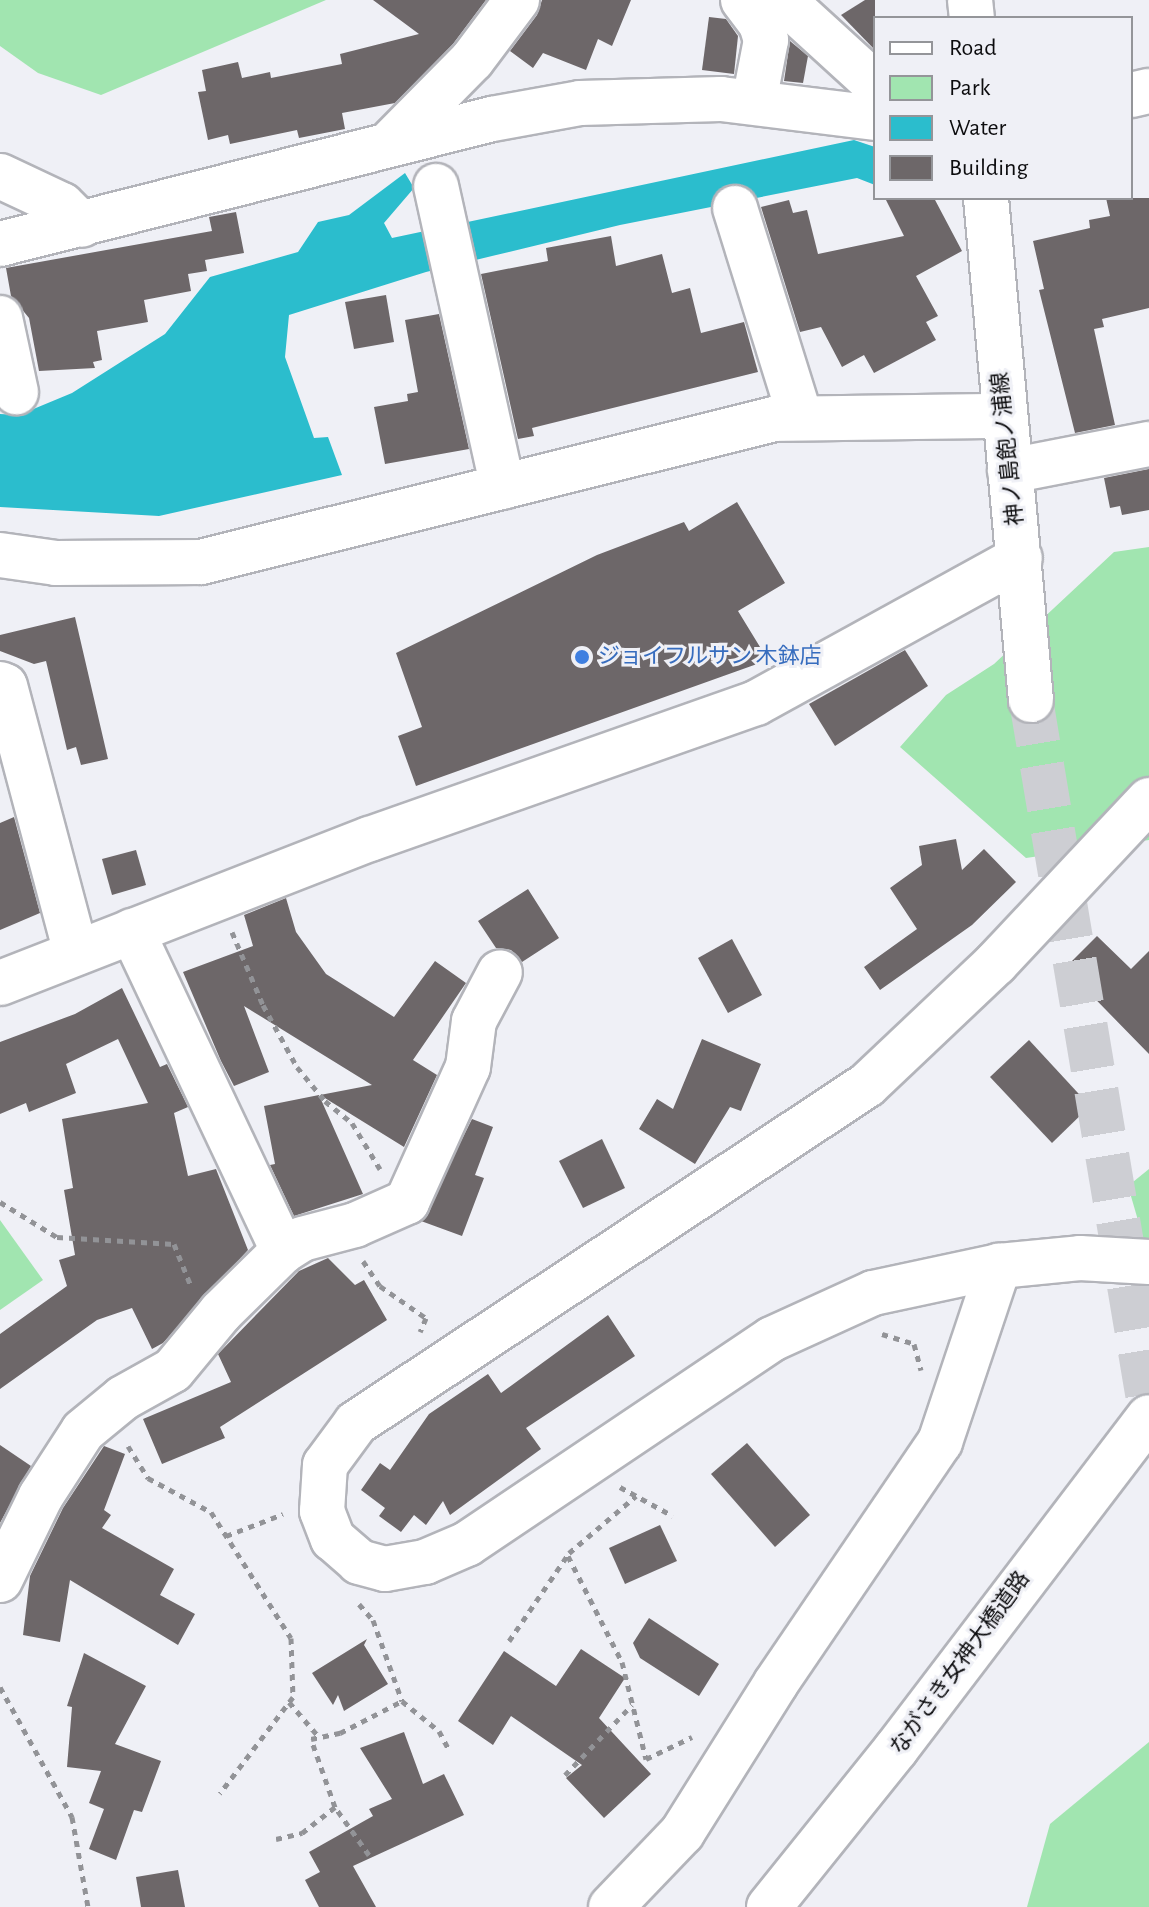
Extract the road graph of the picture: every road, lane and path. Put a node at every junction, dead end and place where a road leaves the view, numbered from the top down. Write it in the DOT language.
graph roads {
  1 [pos="517,0"];
  2 [pos="743,0"];
  3 [pos="783,0"];
  4 [pos="873,82"];
  5 [pos="754,102"];
  6 [pos="873,118"];
  7 [pos="388,146"];
  8 [pos="0,176"];
  9 [pos="436,186"];
  10 [pos="986,200"];
  11 [pos="735,208"];
  12 [pos="82,225"];
  13 [pos="0,244"];
  14 [pos="0,318"];
  15 [pos="16,392"];
  16 [pos="1003,416"];
  17 [pos="800,417"];
  18 [pos="1149,444"];
  19 [pos="1010,471"];
  20 [pos="503,487"];
  21 [pos="0,555"];
  22 [pos="1020,558"];
  23 [pos="0,684"];
  24 [pos="1031,700"];
  25 [pos="12,779"];
  26 [pos="1149,800"];
  27 [pos="219,898"];
  28 [pos="132,931"];
  29 [pos="76,953"];
  30 [pos="500,972"];
  31 [pos="0,983"];
  32 [pos="0,1202"];
  33 [pos="401,1205"];
  34 [pos="349,1226"];
  35 [pos="283,1251"];
  36 [pos="1149,1262"];
  37 [pos="999,1266"];
  38 [pos="208,1328"];
  39 [pos="420,1380"];
  40 [pos="1149,1417"];
  41 [pos="87,1428"];
  42 [pos="590,1461"];
  43 [pos="636,1496"];
  44 [pos="321,1498"];
  45 [pos="673,1516"];
  46 [pos="226,1536"];
  47 [pos="568,1556"];
  48 [pos="0,1580"];
  49 [pos="354,1599"];
  50 [pos="509,1641"];
  51 [pos="0,1687"];
  52 [pos="402,1701"];
  53 [pos="289,1702"];
  54 [pos="632,1705"];
  55 [pos="697,1731"];
  56 [pos="319,1737"];
  57 [pos="448,1748"];
  58 [pos="565,1775"];
  59 [pos="220,1793"];
  60 [pos="335,1807"];
  61 [pos="276,1839"];
  62 [pos="369,1855"];
  63 [pos="88,1907"];
  64 [pos="611,1907"];
  65 [pos="769,1907"];
  1 -- 7 [label="street"];
  2 -- 5 [label="street"];
  3 -- 4 [label="street"];
  5 -- 6 [label="street"];
  5 -- 7 [label="street"];
  7 -- 12 [label="street"];
  8 -- 12 [label="street"];
  9 -- 20 [label="street"];
  10 -- 16 [label="street, 神ノ島飽ノ浦線"];
  11 -- 17 [label="street"];
  12 -- 13 [label="street"];
  14 -- 15 [label="street"];
  16 -- 17 [label="street"];
  16 -- 19 [label="street, 神ノ島飽ノ浦線"];
  17 -- 20 [label="street"];
  18 -- 19 [label="street"];
  19 -- 22 [label="street, 神ノ島飽ノ浦線"];
  20 -- 21 [label="street"];
  22 -- 24 [label="street, 神ノ島飽ノ浦線"];
  22 -- 27 [label="street"];
  23 -- 25 [label="street"];
  25 -- 29 [label="street"];
  26 -- 39 [label="street"];
  27 -- 28 [label="street"];
  27 -- 33 [label="path"];
  28 -- 29 [label="street"];
  28 -- 35 [label="street"];
  29 -- 31 [label="street"];
  30 -- 33 [label="street"];
  32 -- 38 [label="path"];
  33 -- 34 [label="street"];
  34 -- 35 [label="street"];
  34 -- 39 [label="path"];
  35 -- 38 [label="street"];
  36 -- 37 [label="street"];
  37 -- 42 [label="street"];
  37 -- 64 [label="street"];
  38 -- 41 [label="street"];
  39 -- 44 [label="street"];
  40 -- 65 [label="street, ながさき女神大橋道路"];
  41 -- 46 [label="path"];
  41 -- 48 [label="street"];
  42 -- 43 [label="path"];
  42 -- 44 [label="street"];
  43 -- 45 [label="path"];
  43 -- 47 [label="path"];
  44 -- 46 [label="path"];
  46 -- 53 [label="path"];
  47 -- 50 [label="path"];
  47 -- 54 [label="path"];
  49 -- 52 [label="path"];
  51 -- 63 [label="path"];
  52 -- 56 [label="path"];
  52 -- 57 [label="path"];
  53 -- 56 [label="path"];
  53 -- 59 [label="path"];
  54 -- 55 [label="path"];
  54 -- 58 [label="path"];
  56 -- 60 [label="path"];
  60 -- 61 [label="path"];
  60 -- 62 [label="path"];
}
